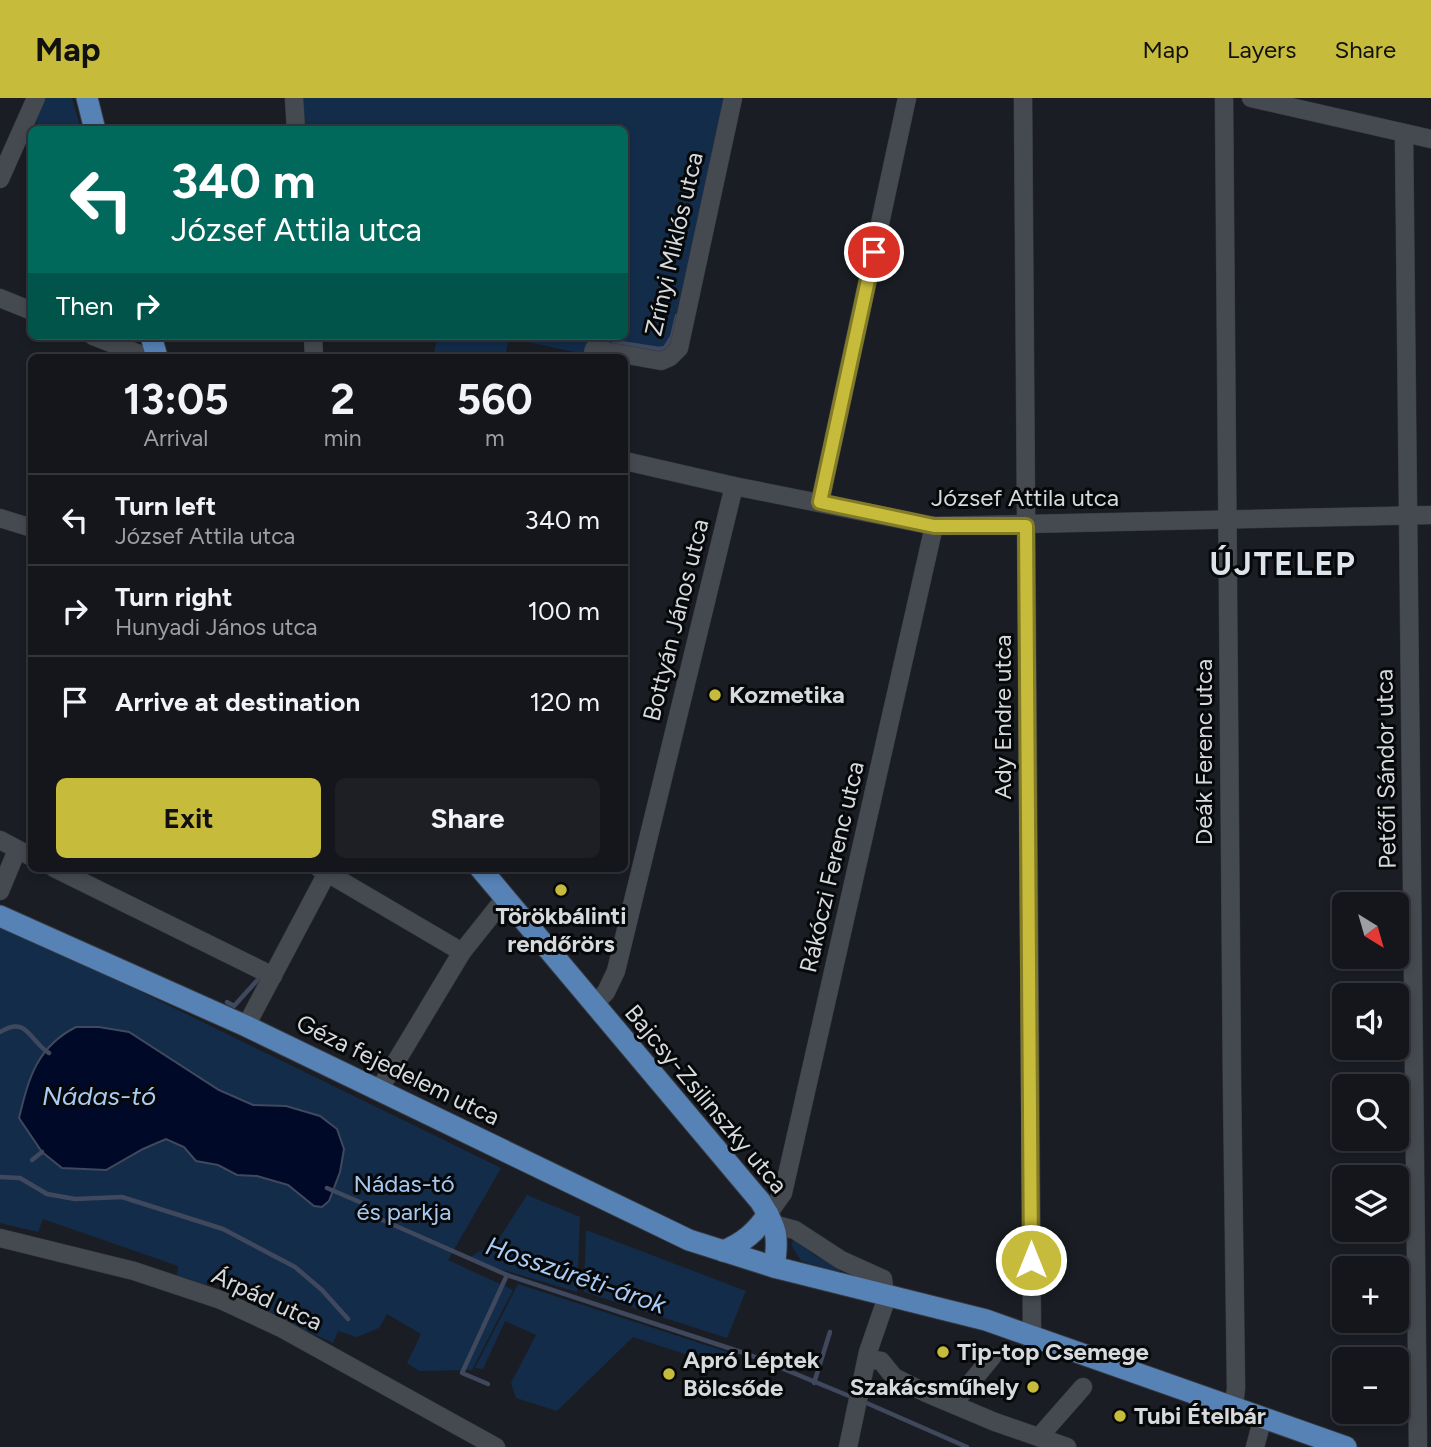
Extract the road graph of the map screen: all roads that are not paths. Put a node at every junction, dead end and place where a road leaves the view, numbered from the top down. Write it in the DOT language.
graph roads {
  1 [pos="36,98"];
  2 [pos="87,98"];
  3 [pos="293,98"];
  4 [pos="733,98"];
  5 [pos="906,98"];
  6 [pos="1023,98"];
  7 [pos="1224,98"];
  8 [pos="1251,98"];
  9 [pos="94,126"];
  10 [pos="296,126"];
  11 [pos="1404,133"];
  12 [pos="1431,139"];
  13 [pos="0,179"];
  14 [pos="0,298"];
  15 [pos="28,309"];
  16 [pos="103,340"];
  17 [pos="138,354"];
  18 [pos="593,354"];
  19 [pos="622,354"];
  20 [pos="628,355"];
  21 [pos="628,462"];
  22 [pos="734,486"];
  23 [pos="820,502"];
  24 [pos="1408,515"];
  25 [pos="1431,515"];
  26 [pos="0,518"];
  27 [pos="1227,520"];
  28 [pos="934,526"];
  29 [pos="1026,526"];
  30 [pos="28,527"];
  31 [pos="0,840"];
  32 [pos="24,853"];
  33 [pos="62,872"];
  34 [pos="322,872"];
  35 [pos="326,872"];
  36 [pos="483,872"];
  37 [pos="0,891"];
  38 [pos="505,898"];
  39 [pos="0,916"];
  40 [pos="462,951"];
  41 [pos="273,976"];
  42 [pos="594,1005"];
  43 [pos="246,1026"];
  44 [pos="379,1090"];
  45 [pos="770,1219"];
  46 [pos="0,1238"];
  47 [pos="723,1251"];
  48 [pos="774,1267"];
  49 [pos="886,1296"];
  50 [pos="1032,1335"];
  51 [pos="992,1357"];
  52 [pos="867,1359"];
  53 [pos="1083,1387"];
  54 [pos="953,1404"];
  55 [pos="1234,1406"];
  56 [pos="1263,1417"];
  57 [pos="1039,1437"];
  58 [pos="496,1447"];
  59 [pos="848,1447"];
  60 [pos="1068,1447"];
  61 [pos="1255,1447"];
  62 [pos="1346,1447"];
  63 [pos="1418,1447"];
  1 -- 13 [label="street"];
  2 -- 9 [label="main road"];
  3 -- 10 [label="street"];
  4 -- 20 [label="street, Zrínyi Miklós utca"];
  5 -- 23 [label="street"];
  6 -- 29 [label="street, Ady Endre utca"];
  7 -- 27 [label="street, Deák Ferenc utca"];
  8 -- 11 [label="street"];
  11 -- 12 [label="street"];
  11 -- 24 [label="street, Petőfi Sándor utca"];
  14 -- 15 [label="street"];
  16 -- 17 [label="street"];
  18 -- 19 [label="street, Zrínyi Miklós utca"];
  21 -- 22 [label="street, József Attila utca"];
  22 -- 23 [label="street, József Attila utca"];
  22 -- 42 [label="street, Bottyán János utca"];
  23 -- 28 [label="street, József Attila utca"];
  24 -- 25 [label="street, József Attila utca"];
  24 -- 27 [label="street, József Attila utca"];
  24 -- 63 [label="street, Petőfi Sándor utca"];
  26 -- 30 [label="street"];
  27 -- 29 [label="street, József Attila utca"];
  27 -- 55 [label="street, Deák Ferenc utca"];
  28 -- 29 [label="street, József Attila utca"];
  28 -- 45 [label="street, Rákóczi Ferenc utca"];
  29 -- 50 [label="street, Ady Endre utca"];
  31 -- 32 [label="street"];
  32 -- 37 [label="street"];
  33 -- 41 [label="street"];
  34 -- 41 [label="street"];
  35 -- 40 [label="street"];
  36 -- 38 [label="main road, Bajcsy-Zsilinszky utca"];
  38 -- 40 [label="street"];
  38 -- 42 [label="main road, Bajcsy-Zsilinszky utca"];
  39 -- 43 [label="main road, Géza fejedelem utca"];
  40 -- 44 [label="street"];
  41 -- 43 [label="street"];
  42 -- 45 [label="main road, Bajcsy-Zsilinszky utca"];
  43 -- 44 [label="main road, Géza fejedelem utca"];
  44 -- 47 [label="main road, Géza fejedelem utca"];
  45 -- 47 [label="main road"];
  45 -- 48 [label="main road, Bajcsy-Zsilinszky utca"];
  45 -- 49 [label="street"];
  46 -- 58 [label="street, Árpád utca"];
  47 -- 48 [label="main road, Géza fejedelem utca"];
  48 -- 49 [label="main road"];
  49 -- 50 [label="main road"];
  49 -- 52 [label="street"];
  50 -- 55 [label="main road"];
  51 -- 54 [label="street"];
  52 -- 54 [label="street"];
  52 -- 59 [label="street"];
  53 -- 57 [label="street"];
  54 -- 57 [label="street"];
  55 -- 56 [label="main road"];
  56 -- 61 [label="street"];
  56 -- 62 [label="main road"];
  57 -- 60 [label="street"];
}
